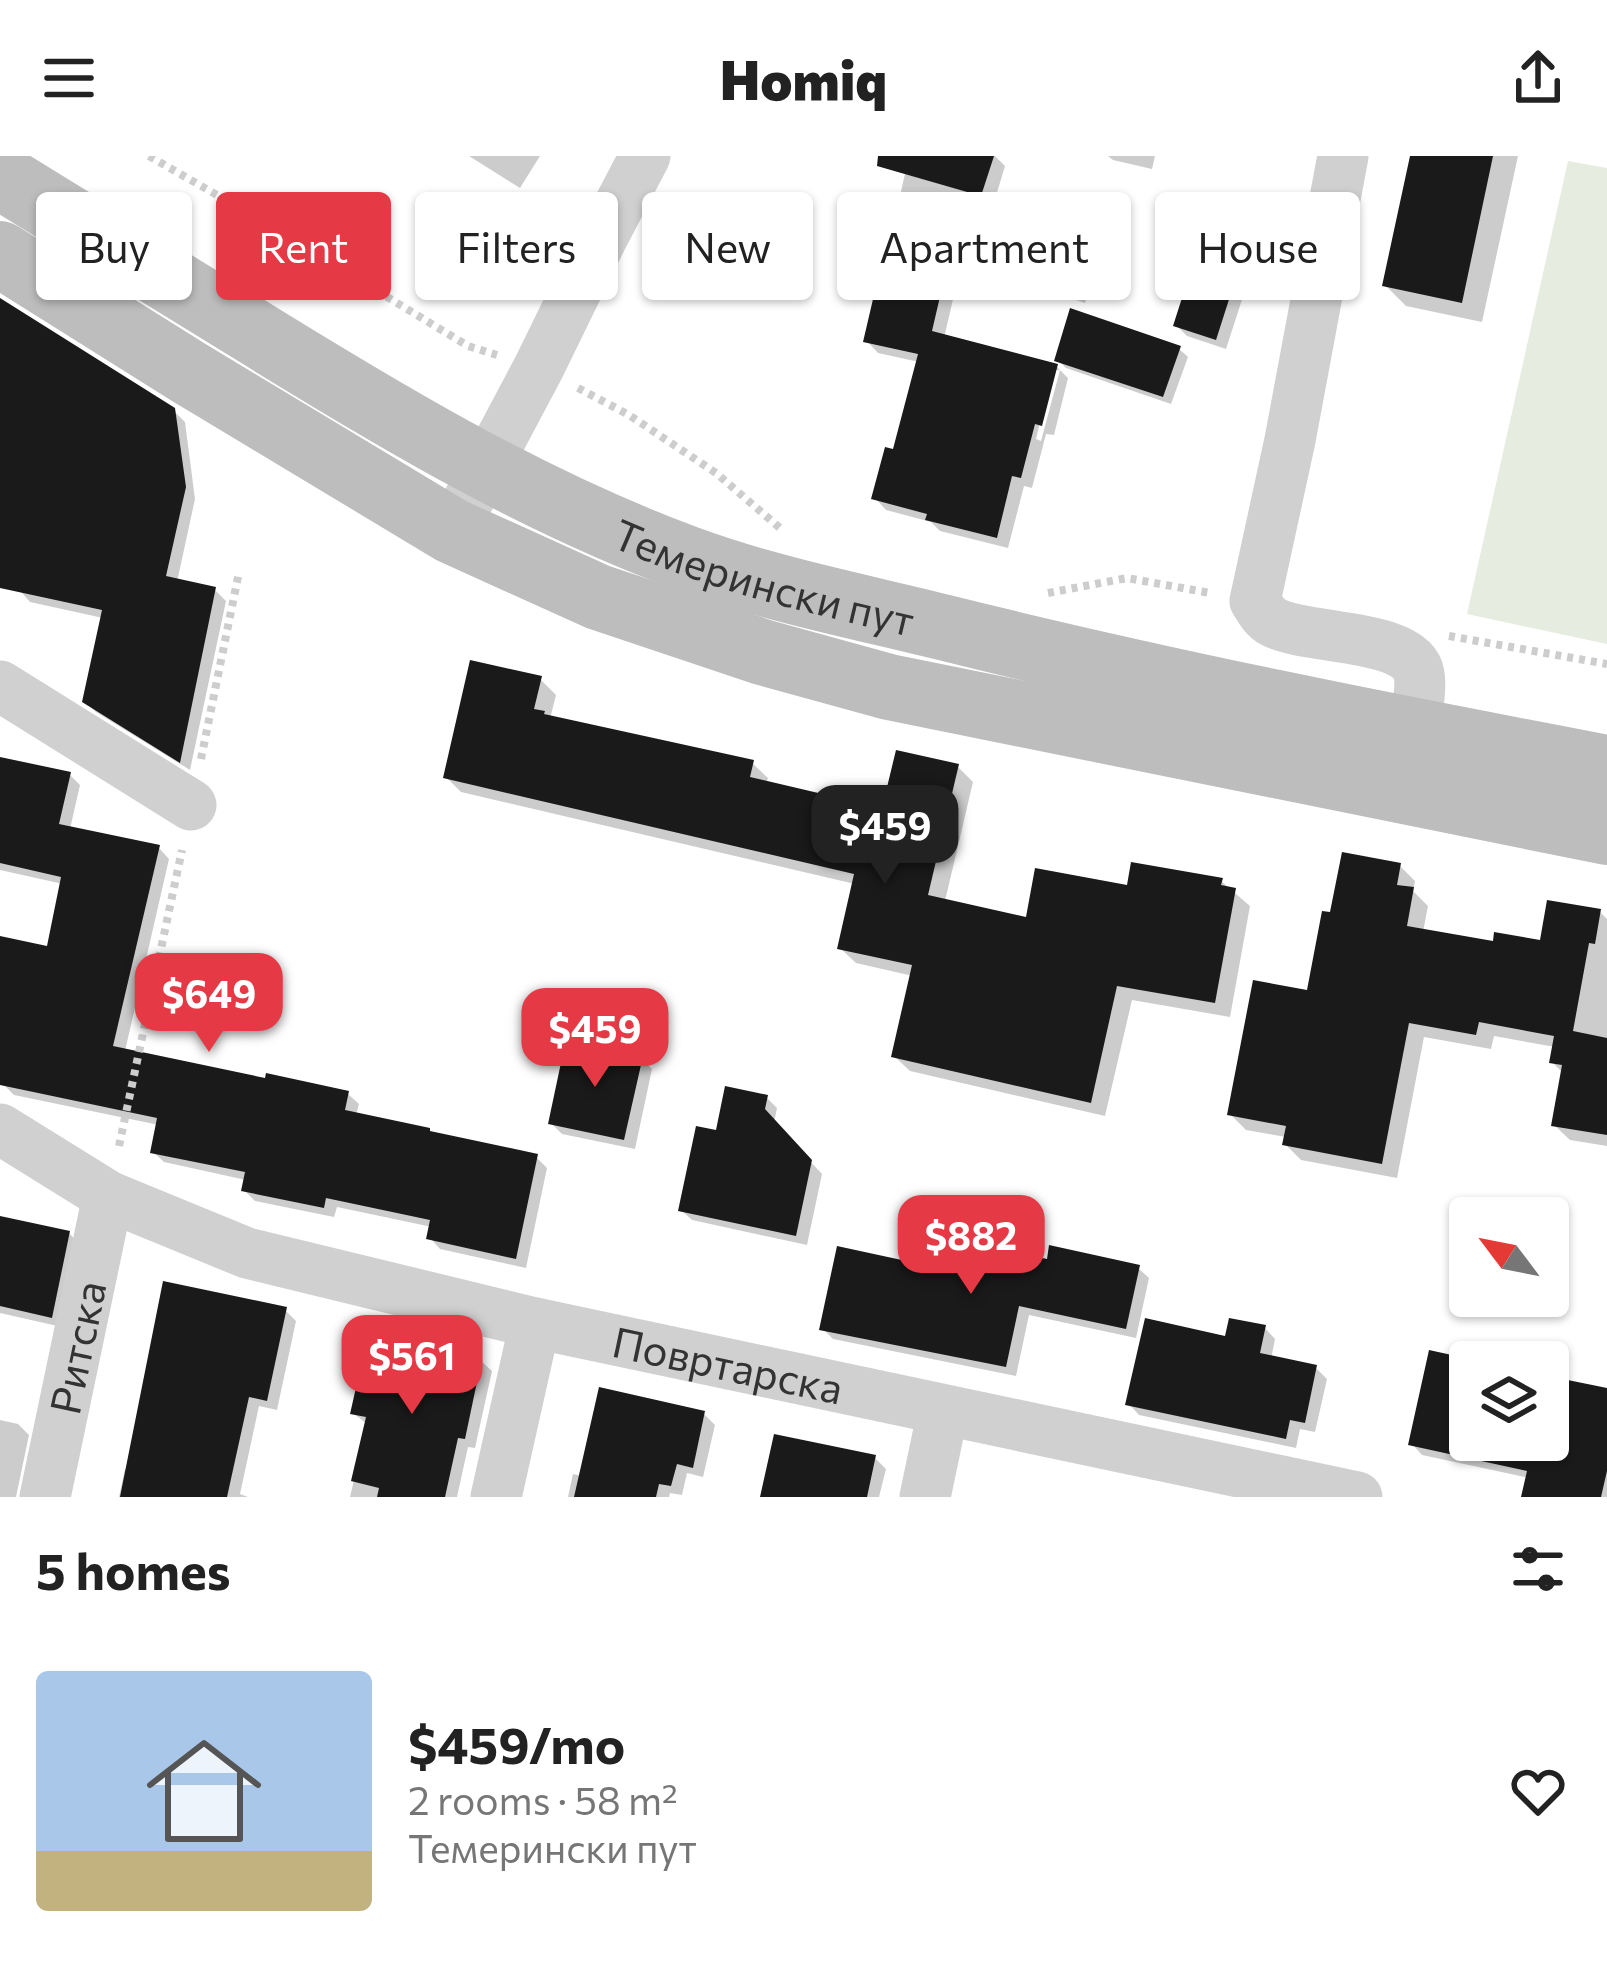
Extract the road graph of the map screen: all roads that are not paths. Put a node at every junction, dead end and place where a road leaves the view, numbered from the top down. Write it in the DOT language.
graph roads {
  1 [pos="645,156"];
  2 [pos="1343,156"];
  3 [pos="0,176"];
  4 [pos="0,254"];
  5 [pos="484,469"];
  6 [pos="452,531"];
  7 [pos="0,686"];
  8 [pos="1414,731"];
  9 [pos="1607,768"];
  10 [pos="191,806"];
  11 [pos="1607,832"];
  12 [pos="0,1129"];
  13 [pos="108,1196"];
  14 [pos="535,1323"];
  15 [pos="943,1411"];
  16 [pos="45,1497"];
  17 [pos="496,1497"];
  18 [pos="925,1497"];
  19 [pos="1358,1497"];
  1 -- 5 [label="street"];
  2 -- 8 [label="street"];
  3 -- 5 [label="main road, Темерински пут"];
  4 -- 6 [label="main road, Темерински пут"];
  5 -- 6 [label="street"];
  5 -- 8 [label="main road, Темерински пут"];
  6 -- 11 [label="main road, Темерински пут"];
  7 -- 10 [label="street"];
  8 -- 9 [label="main road, Темерински пут"];
  12 -- 13 [label="street, Повртарска"];
  13 -- 14 [label="street, Повртарска"];
  13 -- 16 [label="street, Ритска"];
  14 -- 15 [label="street, Повртарска"];
  14 -- 17 [label="street"];
  15 -- 18 [label="street"];
  15 -- 19 [label="street, Повртарска"];
}
